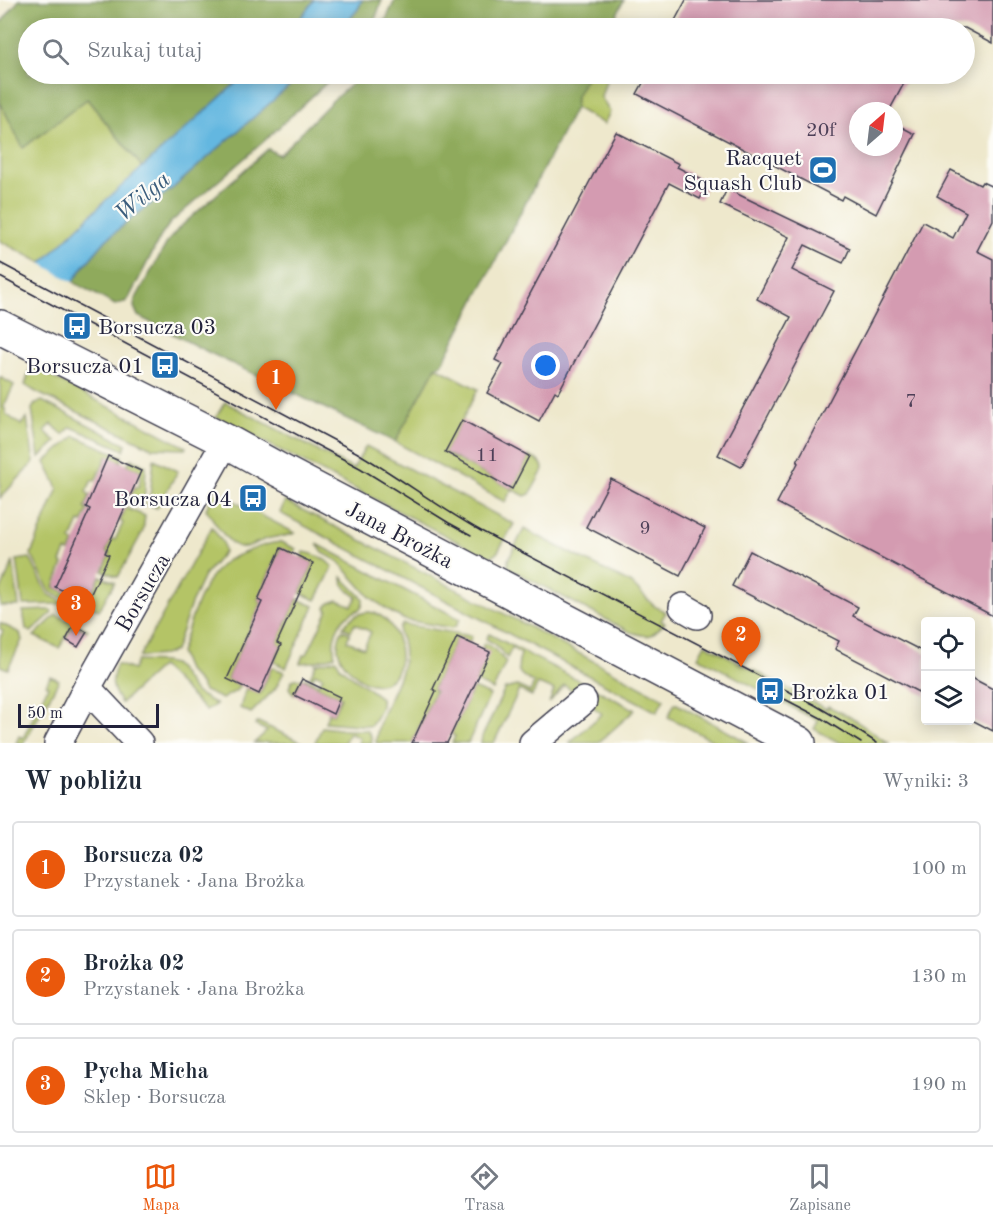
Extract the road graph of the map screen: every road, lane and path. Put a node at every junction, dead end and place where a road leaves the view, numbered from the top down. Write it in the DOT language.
graph roads {
  1 [pos="14,334"];
  2 [pos="226,441"];
  3 [pos="87,688"];
  4 [pos="583,701"];
  5 [pos="58,743"];
  6 [pos="139,743"];
  7 [pos="533,743"];
  8 [pos="800,743"];
  1 -- 2 [label="main road, Jana Brożka"];
  2 -- 3 [label="street, Borsucza"];
  2 -- 8 [label="main road, Jana Brożka"];
  3 -- 5 [label="street, Borsucza"];
  3 -- 6 [label="street"];
  4 -- 7 [label="street"];
}
